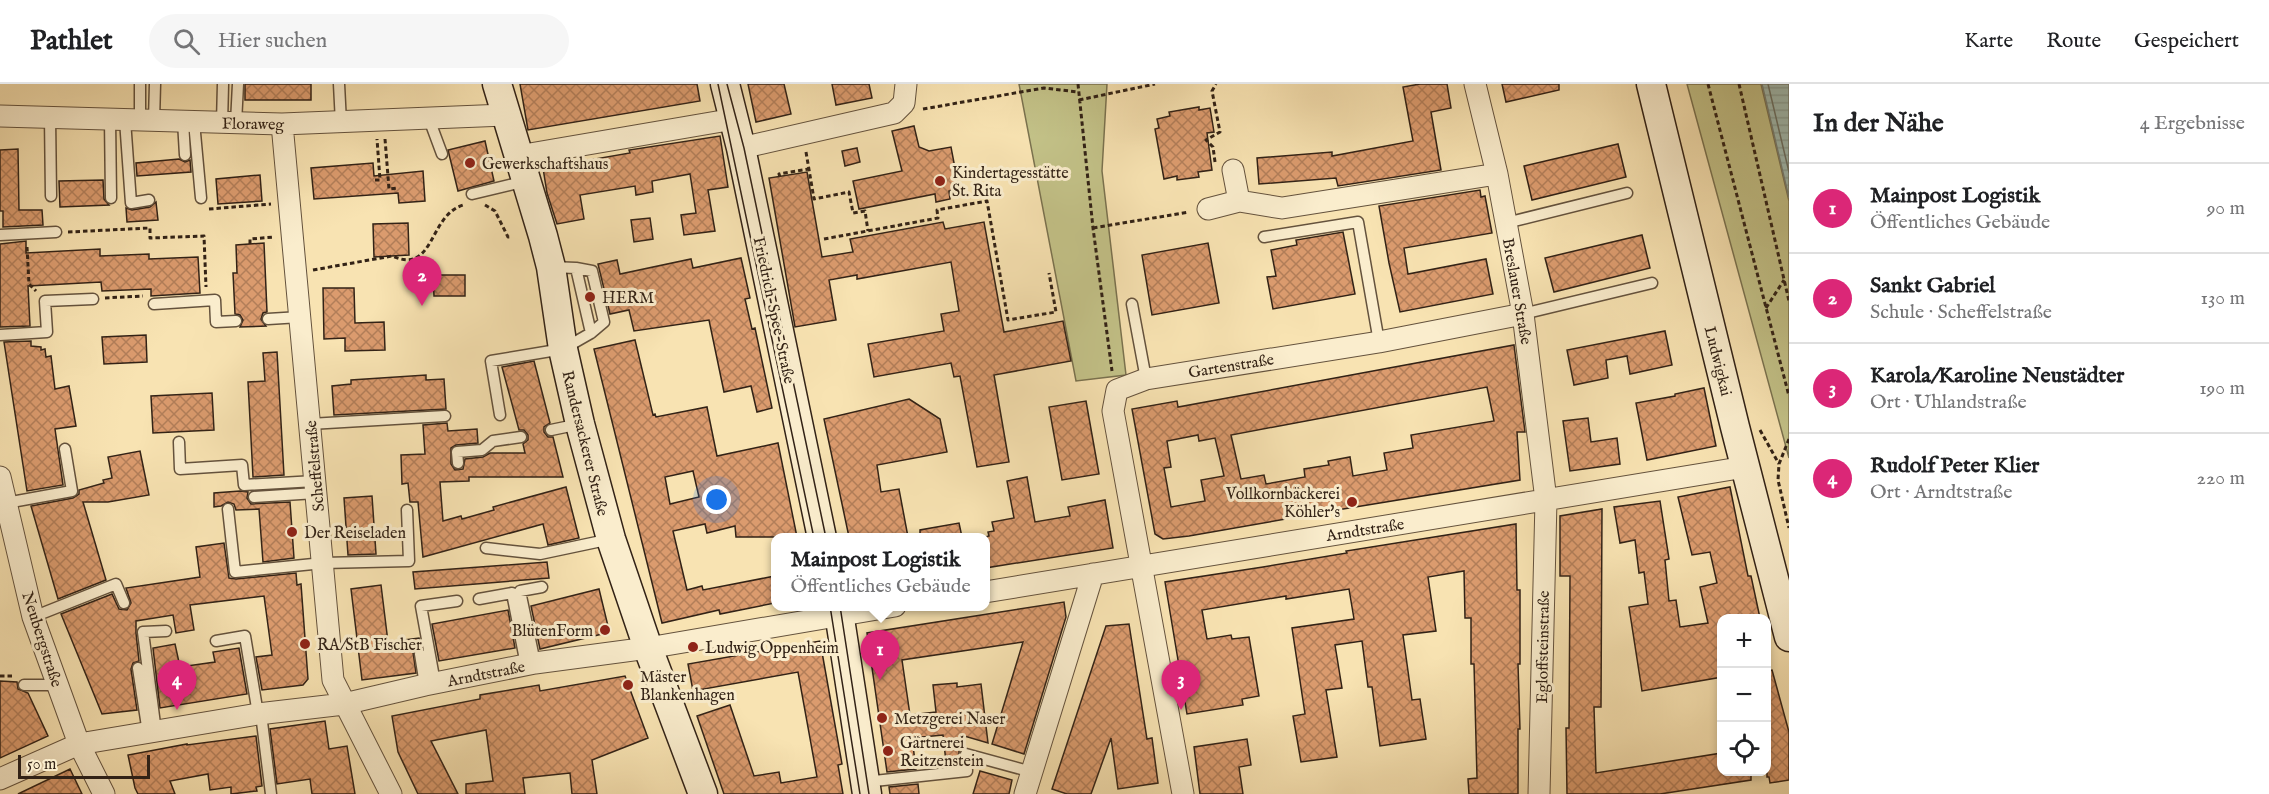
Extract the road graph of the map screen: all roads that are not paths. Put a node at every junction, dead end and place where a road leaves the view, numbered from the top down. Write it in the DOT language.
graph roads {
  1 [pos="140,84"];
  2 [pos="155,84"];
  3 [pos="223,84"];
  4 [pos="238,84"];
  5 [pos="339,84"];
  6 [pos="497,84"];
  7 [pos="725,84"];
  8 [pos="906,84"];
  9 [pos="1475,84"];
  10 [pos="1651,84"];
  11 [pos="505,115"];
  12 [pos="0,116"];
  13 [pos="50,117"];
  14 [pos="429,119"];
  15 [pos="734,119"];
  16 [pos="132,120"];
  17 [pos="189,122"];
  18 [pos="229,123"];
  19 [pos="340,123"];
  20 [pos="282,124"];
  21 [pos="741,148"];
  22 [pos="442,154"];
  23 [pos="185,155"];
  24 [pos="522,169"];
  25 [pos="1233,170"];
  26 [pos="1497,174"];
  27 [pos="200,193"];
  28 [pos="1627,193"];
  29 [pos="51,196"];
  30 [pos="111,198"];
  31 [pos="471,199"];
  32 [pos="149,200"];
  33 [pos="1239,201"];
  34 [pos="1208,209"];
  35 [pos="1506,223"];
  36 [pos="56,232"];
  37 [pos="0,235"];
  38 [pos="1264,237"];
  39 [pos="563,268"];
  40 [pos="1652,283"];
  41 [pos="93,299"];
  42 [pos="154,304"];
  43 [pos="1132,304"];
  44 [pos="1523,314"];
  45 [pos="300,317"];
  46 [pos="268,319"];
  47 [pos="236,321"];
  48 [pos="0,335"];
  49 [pos="1378,342"];
  50 [pos="562,349"];
  51 [pos="1146,379"];
  52 [pos="500,415"];
  53 [pos="445,416"];
  54 [pos="310,424"];
  55 [pos="580,424"];
  56 [pos="551,430"];
  57 [pos="521,437"];
  58 [pos="179,442"];
  59 [pos="65,449"];
  60 [pos="458,463"];
  61 [pos="1745,467"];
  62 [pos="0,477"];
  63 [pos="316,487"];
  64 [pos="254,497"];
  65 [pos="1546,500"];
  66 [pos="6,503"];
  67 [pos="228,509"];
  68 [pos="407,510"];
  69 [pos="821,533"];
  70 [pos="611,539"];
  71 [pos="486,548"];
  72 [pos="323,563"];
  73 [pos="1142,566"];
  74 [pos="1093,574"];
  75 [pos="542,587"];
  76 [pos="990,591"];
  77 [pos="479,599"];
  78 [pos="457,601"];
  79 [pos="124,603"];
  80 [pos="1785,606"];
  81 [pos="839,611"];
  82 [pos="33,617"];
  83 [pos="166,631"];
  84 [pos="1789,637"];
  85 [pos="216,641"];
  86 [pos="648,648"];
  87 [pos="420,654"];
  88 [pos="530,664"];
  89 [pos="138,668"];
  90 [pos="430,684"];
  91 [pos="24,685"];
  92 [pos="57,685"];
  93 [pos="344,704"];
  94 [pos="259,714"];
  95 [pos="152,733"];
  96 [pos="78,744"];
  97 [pos="1032,772"];
  98 [pos="0,778"];
  99 [pos="866,788"];
  100 [pos="104,794"];
  101 [pos="271,794"];
  102 [pos="391,794"];
  103 [pos="703,794"];
  104 [pos="1025,794"];
  105 [pos="1183,794"];
  106 [pos="1539,794"];
  1 -- 16 [label="lane"];
  2 -- 16 [label="lane"];
  3 -- 18 [label="lane"];
  4 -- 18 [label="lane"];
  5 -- 19 [label="lane"];
  6 -- 11 [label="street, Randersackerer Straße"];
  7 -- 15 [label="street, Friedrich-Spee-Straße"];
  8 -- 21 [label="street"];
  9 -- 26 [label="street, Breslauer Straße"];
  10 -- 61 [label="street, Ludwigkai"];
  11 -- 14 [label="street, Floraweg"];
  11 -- 24 [label="street, Randersackerer Straße"];
  12 -- 13 [label="street, Floraweg"];
  13 -- 16 [label="street, Floraweg"];
  13 -- 29 [label="lane"];
  14 -- 19 [label="street, Floraweg"];
  14 -- 22 [label="lane"];
  15 -- 21 [label="street, Friedrich-Spee-Straße"];
  15 -- 24 [label="street"];
  16 -- 17 [label="street, Floraweg"];
  16 -- 30 [label="lane"];
  16 -- 32 [label="lane"];
  17 -- 18 [label="street, Floraweg"];
  17 -- 23 [label="lane"];
  17 -- 27 [label="lane"];
  18 -- 20 [label="street, Floraweg"];
  19 -- 20 [label="street, Floraweg"];
  20 -- 45 [label="street, Scheffelstraße"];
  21 -- 69 [label="street, Friedrich-Spee-Straße"];
  24 -- 31 [label="lane"];
  24 -- 39 [label="street, Randersackerer Straße"];
  25 -- 33 [label="street"];
  26 -- 33 [label="street"];
  26 -- 35 [label="street, Breslauer Straße"];
  28 -- 35 [label="lane"];
  33 -- 34 [label="street"];
  35 -- 44 [label="street, Breslauer Straße"];
  36 -- 37 [label="lane"];
  38 -- 49 [label="lane"];
  39 -- 50 [label="street, Randersackerer Straße"];
  39 -- 50 [label="lane"];
  40 -- 44 [label="lane"];
  41 -- 48 [label="lane"];
  42 -- 47 [label="lane"];
  43 -- 51 [label="lane"];
  44 -- 49 [label="street, Gartenstraße"];
  44 -- 65 [label="street, Breslauer Straße"];
  45 -- 46 [label="lane"];
  45 -- 54 [label="street, Scheffelstraße"];
  49 -- 51 [label="street, Gartenstraße"];
  50 -- 52 [label="lane"];
  50 -- 55 [label="street, Randersackerer Straße"];
  51 -- 73 [label="street, Gartenstraße"];
  53 -- 54 [label="lane"];
  54 -- 63 [label="street, Scheffelstraße"];
  55 -- 56 [label="lane"];
  55 -- 70 [label="street, Randersackerer Straße"];
  57 -- 60 [label="lane"];
  58 -- 63 [label="lane"];
  59 -- 66 [label="lane"];
  61 -- 65 [label="street, Arndtstraße"];
  61 -- 80 [label="street, Ludwigkai"];
  62 -- 66 [label="street, Neubergstraße"];
  63 -- 64 [label="lane"];
  63 -- 72 [label="street, Scheffelstraße"];
  65 -- 73 [label="street, Arndtstraße"];
  65 -- 106 [label="street, Egloffsteinstraße"];
  66 -- 82 [label="street, Neubergstraße"];
  67 -- 72 [label="lane"];
  68 -- 72 [label="lane"];
  70 -- 71 [label="lane"];
  70 -- 86 [label="street, Randersackerer Straße"];
  72 -- 93 [label="street, Scheffelstraße"];
  73 -- 74 [label="street, Arndtstraße"];
  73 -- 105 [label="street"];
  74 -- 76 [label="street, Arndtstraße"];
  74 -- 97 [label="street"];
  75 -- 88 [label="lane"];
  77 -- 88 [label="lane"];
  78 -- 90 [label="lane"];
  79 -- 82 [label="lane"];
  80 -- 84 [label="street, Ludwigkai"];
  81 -- 86 [label="street, Arndtstraße"];
  81 -- 99 [label="street"];
  82 -- 92 [label="street, Neubergstraße"];
  83 -- 95 [label="lane"];
  85 -- 94 [label="lane"];
  86 -- 88 [label="street, Arndtstraße"];
  86 -- 103 [label="street, Randersackerer Straße"];
  87 -- 90 [label="lane"];
  88 -- 90 [label="street, Arndtstraße"];
  89 -- 95 [label="lane"];
  90 -- 93 [label="street, Arndtstraße"];
  91 -- 92 [label="lane"];
  92 -- 96 [label="street, Neubergstraße"];
  93 -- 94 [label="street, Arndtstraße"];
  93 -- 102 [label="street, Scheffelstraße"];
  94 -- 95 [label="street, Arndtstraße"];
  94 -- 101 [label="lane"];
  95 -- 96 [label="street, Arndtstraße"];
  96 -- 98 [label="street, Arndtstraße"];
  96 -- 100 [label="street, Neubergstraße"];
  97 -- 99 [label="lane"];
  97 -- 104 [label="street"];
}
